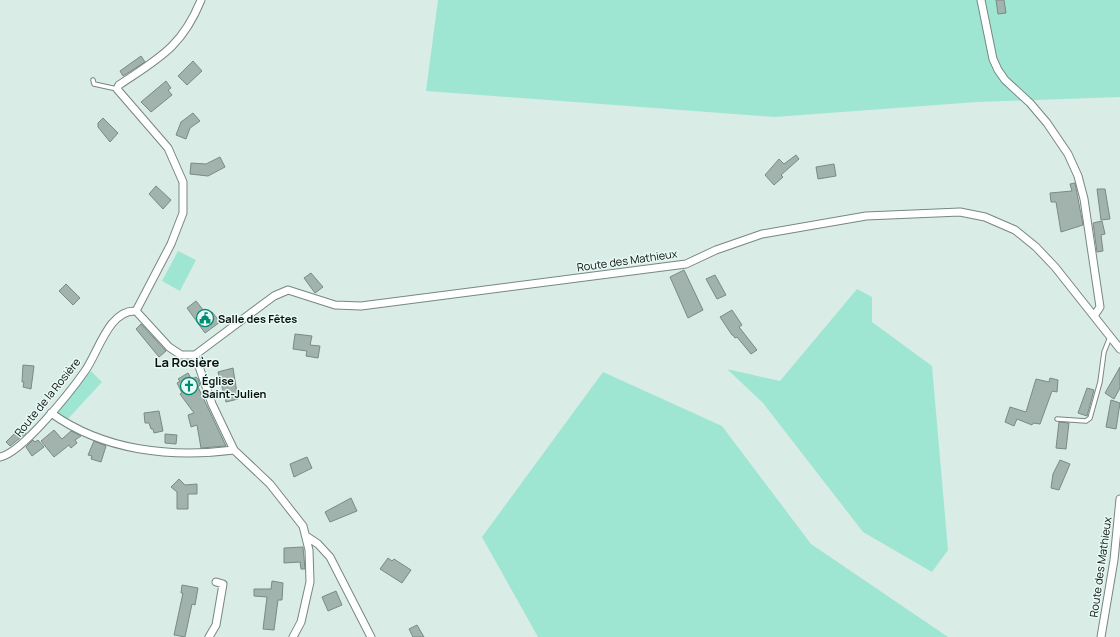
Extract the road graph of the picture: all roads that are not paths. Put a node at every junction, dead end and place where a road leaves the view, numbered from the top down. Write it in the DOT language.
graph roads {
  1 [pos="201,0"];
  2 [pos="980,0"];
  3 [pos="93,80"];
  4 [pos="117,89"];
  5 [pos="136,311"];
  6 [pos="1094,316"];
  7 [pos="1110,336"];
  8 [pos="1120,349"];
  9 [pos="195,356"];
  10 [pos="51,413"];
  11 [pos="1057,419"];
  12 [pos="234,450"];
  13 [pos="0,457"];
  14 [pos="1120,499"];
  15 [pos="306,536"];
  16 [pos="216,582"];
  17 [pos="209,637"];
  18 [pos="293,637"];
  19 [pos="371,637"];
  20 [pos="1102,637"];
  1 -- 4 [label="street"];
  2 -- 6 [label="street"];
  3 -- 4 [label="lane"];
  4 -- 5 [label="street"];
  5 -- 9 [label="street"];
  5 -- 10 [label="street, Route de la Rosière"];
  6 -- 7 [label="street, Route des Mathieux"];
  6 -- 9 [label="street, Route des Mathieux"];
  7 -- 8 [label="street, Route des Mathieux"];
  7 -- 11 [label="lane"];
  9 -- 12 [label="street"];
  10 -- 12 [label="street"];
  10 -- 13 [label="street, Route de la Rosière"];
  12 -- 15 [label="street"];
  14 -- 20 [label="street, Route des Mathieux"];
  15 -- 18 [label="street"];
  15 -- 19 [label="street"];
  16 -- 17 [label="street"];
}
